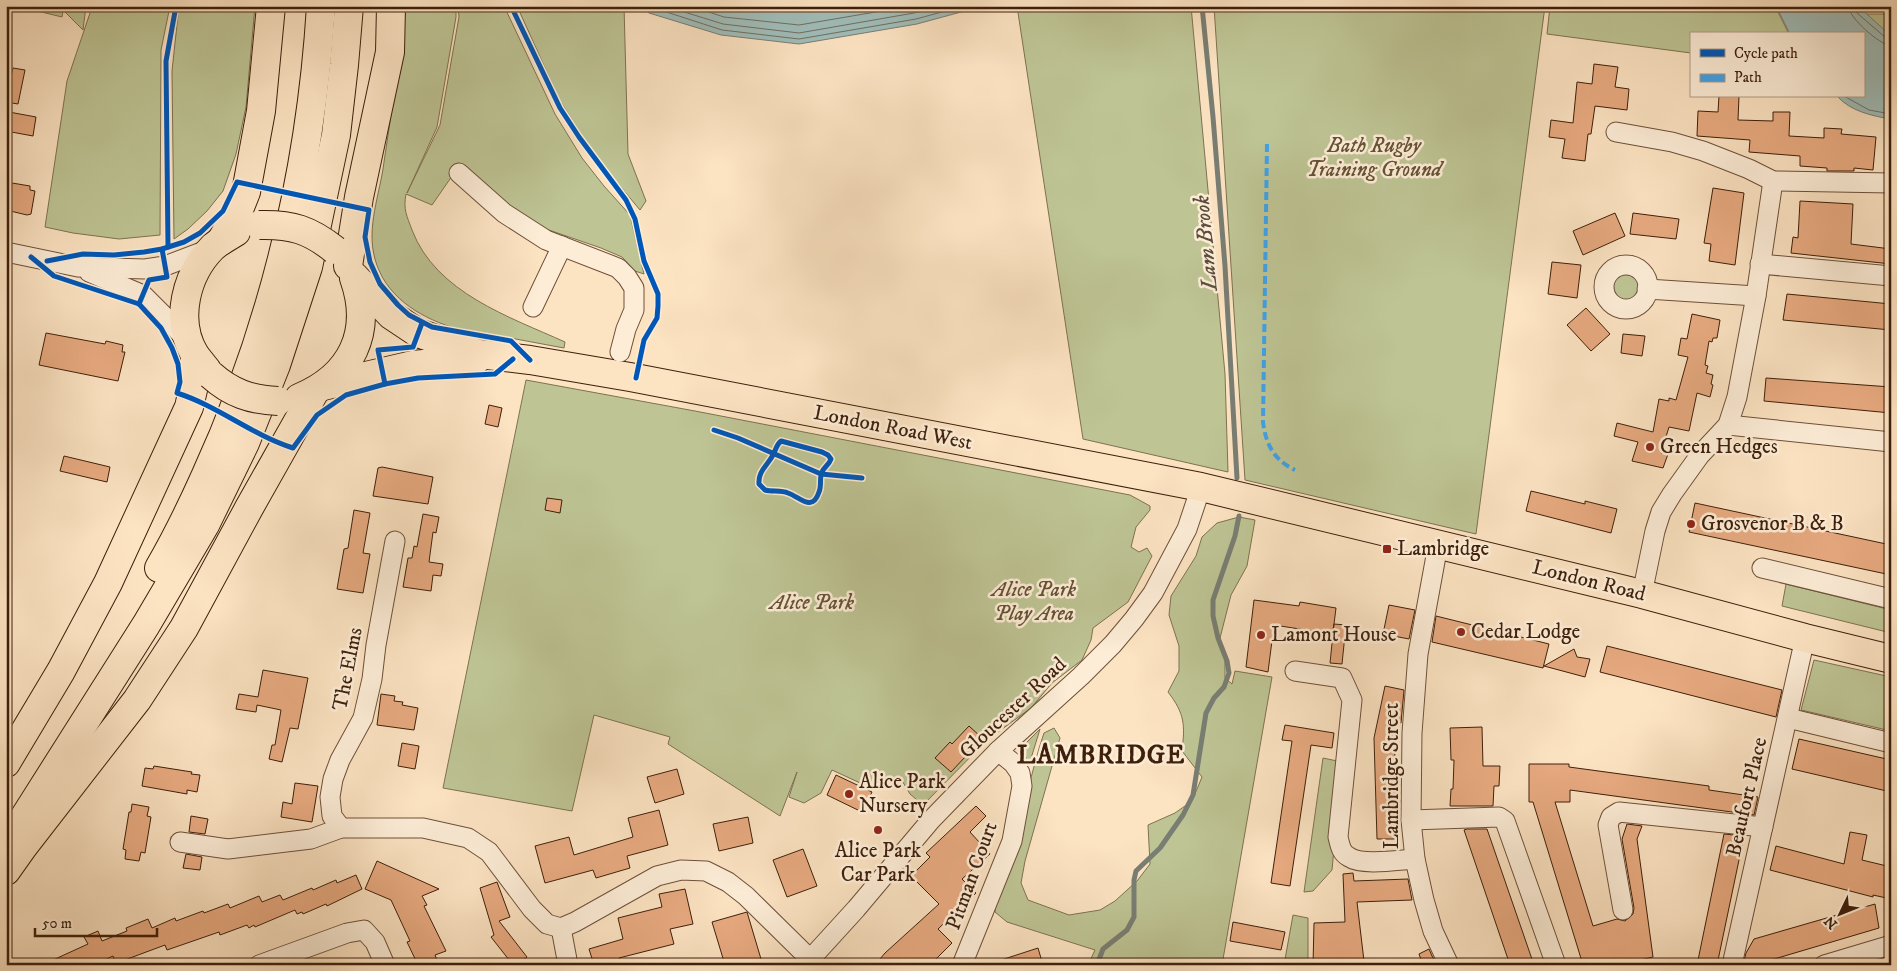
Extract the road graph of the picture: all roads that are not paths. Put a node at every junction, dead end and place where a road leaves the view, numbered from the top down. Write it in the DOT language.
graph roads {
  1 [pos="271,6"];
  2 [pos="321,6"];
  3 [pos="349,6"];
  4 [pos="391,6"];
  5 [pos="1616,132"];
  6 [pos="459,173"];
  7 [pos="1773,182"];
  8 [pos="1891,183"];
  9 [pos="217,244"];
  10 [pos="562,246"];
  11 [pos="6,252"];
  12 [pos="346,264"];
  13 [pos="1760,264"];
  14 [pos="78,267"];
  15 [pos="1891,276"];
  16 [pos="1648,289"];
  17 [pos="1756,296"];
  18 [pos="532,307"];
  19 [pos="620,352"];
  20 [pos="498,357"];
  21 [pos="199,359"];
  22 [pos="599,372"];
  23 [pos="630,377"];
  24 [pos="319,389"];
  25 [pos="1728,425"];
  26 [pos="1891,442"];
  27 [pos="1201,487"];
  28 [pos="1286,508"];
  29 [pos="395,541"];
  30 [pos="1438,544"];
  31 [pos="1762,568"];
  32 [pos="1642,594"];
  33 [pos="1891,599"];
  34 [pos="1805,638"];
  35 [pos="1891,659"];
  36 [pos="1295,671"];
  37 [pos="1788,718"];
  38 [pos="1891,742"];
  39 [pos="998,751"];
  40 [pos="6,763"];
  41 [pos="6,813"];
  42 [pos="1411,820"];
  43 [pos="1763,827"];
  44 [pos="340,828"];
  45 [pos="180,842"];
  46 [pos="6,846"];
  47 [pos="1415,859"];
  48 [pos="6,871"];
  49 [pos="1623,910"];
  50 [pos="561,928"];
  51 [pos="1891,945"];
  52 [pos="808,962"];
  53 [pos="259,965"];
  54 [pos="385,965"];
  55 [pos="568,965"];
  56 [pos="962,965"];
  57 [pos="1449,965"];
  58 [pos="1556,965"];
  59 [pos="1732,965"];
  60 [pos="1824,965"];
  1 -- 9 [label="highway"];
  2 -- 41 [label="highway"];
  3 -- 46 [label="highway"];
  4 -- 12 [label="highway"];
  5 -- 7 [label="street"];
  6 -- 10 [label="street"];
  7 -- 8 [label="street"];
  7 -- 13 [label="street"];
  9 -- 12 [label="highway, bridge"];
  9 -- 14 [label="street"];
  9 -- 21 [label="highway"];
  10 -- 18 [label="street"];
  10 -- 19 [label="street"];
  11 -- 14 [label="street"];
  12 -- 20 [label="highway, London Road West"];
  12 -- 24 [label="highway"];
  13 -- 15 [label="street"];
  13 -- 17 [label="street"];
  14 -- 21 [label="street"];
  16 -- 17 [label="street"];
  17 -- 25 [label="street"];
  19 -- 22 [label="street"];
  19 -- 23 [label="street"];
  20 -- 22 [label="highway, London Road West"];
  20 -- 24 [label="highway, London Road West"];
  21 -- 24 [label="highway, bridge"];
  21 -- 40 [label="highway"];
  22 -- 23 [label="highway, London Road West"];
  23 -- 27 [label="highway, London Road West"];
  24 -- 48 [label="highway"];
  25 -- 26 [label="street"];
  25 -- 32 [label="street"];
  27 -- 28 [label="highway, London Road West"];
  27 -- 39 [label="street, Gloucester Road"];
  28 -- 30 [label="highway, London Road"];
  29 -- 44 [label="street, The Elms"];
  30 -- 32 [label="highway, London Road"];
  30 -- 42 [label="street, Lambridge Street"];
  31 -- 33 [label="street"];
  32 -- 34 [label="highway, London Road"];
  34 -- 35 [label="highway, London Road"];
  34 -- 37 [label="street, Beaufort Place"];
  36 -- 47 [label="street, Lambridge Street"];
  37 -- 38 [label="street"];
  37 -- 43 [label="street, Beaufort Place"];
  39 -- 52 [label="street, Gloucester Road"];
  39 -- 56 [label="street, Pitman Court"];
  42 -- 47 [label="street, Lambridge Street"];
  42 -- 58 [label="street"];
  43 -- 49 [label="street"];
  43 -- 59 [label="street, Beaufort Place"];
  44 -- 45 [label="street"];
  44 -- 50 [label="street"];
  47 -- 57 [label="street"];
  50 -- 52 [label="street"];
  50 -- 55 [label="street"];
  51 -- 60 [label="street"];
  53 -- 54 [label="street"];
}
